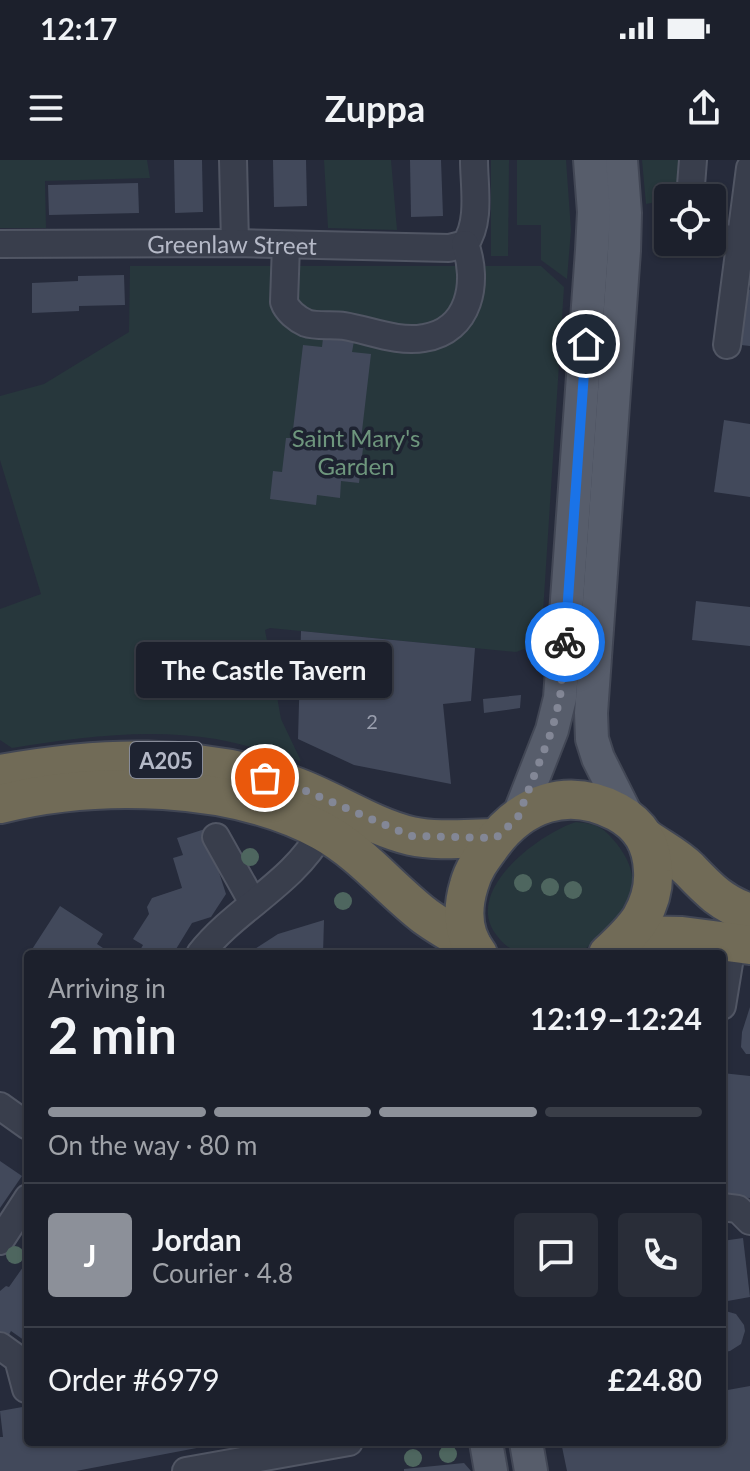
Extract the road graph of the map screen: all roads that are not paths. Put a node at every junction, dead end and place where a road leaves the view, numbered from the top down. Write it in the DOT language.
graph roads {
  1 [pos="233,160"];
  2 [pos="474,160"];
  3 [pos="590,160"];
  4 [pos="621,160"];
  5 [pos="693,160"];
  6 [pos="750,168"];
  7 [pos="691,184"];
  8 [pos="745,242"];
  9 [pos="235,243"];
  10 [pos="0,244"];
  11 [pos="465,244"];
  12 [pos="286,245"];
  13 [pos="727,345"];
  14 [pos="0,774"];
  15 [pos="0,804"];
  16 [pos="507,827"];
  17 [pos="638,829"];
  18 [pos="322,831"];
  19 [pos="216,837"];
  20 [pos="253,903"];
  21 [pos="619,944"];
  22 [pos="739,947"];
  23 [pos="204,950"];
  24 [pos="475,950"];
  25 [pos="476,950"];
  26 [pos="726,992"];
  27 [pos="0,1106"];
  28 [pos="24,1123"];
  29 [pos="24,1204"];
  30 [pos="726,1208"];
  31 [pos="750,1221"];
  32 [pos="0,1241"];
  33 [pos="0,1346"];
  34 [pos="24,1382"];
  35 [pos="327,1446"];
  36 [pos="487,1446"];
  37 [pos="527,1446"];
  38 [pos="186,1471"];
  39 [pos="491,1471"];
  40 [pos="531,1471"];
  1 -- 9 [label="street"];
  2 -- 11 [label="street"];
  3 -- 16 [label="main road"];
  4 -- 17 [label="main road"];
  5 -- 7 [label="street"];
  6 -- 8 [label="street"];
  8 -- 13 [label="street"];
  9 -- 10 [label="street, Greenlaw Street"];
  9 -- 12 [label="street, Greenlaw Street"];
  11 -- 12 [label="street, Greenlaw Street"];
  11 -- 12 [label="street"];
  14 -- 16 [label="highway, A205"];
  15 -- 18 [label="highway, A205"];
  16 -- 17 [label="highway"];
  16 -- 25 [label="highway"];
  17 -- 21 [label="highway"];
  17 -- 22 [label="highway"];
  18 -- 20 [label="street"];
  18 -- 24 [label="highway, A205"];
  19 -- 20 [label="street"];
  20 -- 23 [label="street"];
  21 -- 22 [label="highway"];
  22 -- 26 [label="street"];
  27 -- 28 [label="street"];
  29 -- 32 [label="street"];
  30 -- 31 [label="street"];
  33 -- 34 [label="street"];
  35 -- 38 [label="street"];
  36 -- 39 [label="main road"];
  37 -- 40 [label="main road"];
}
